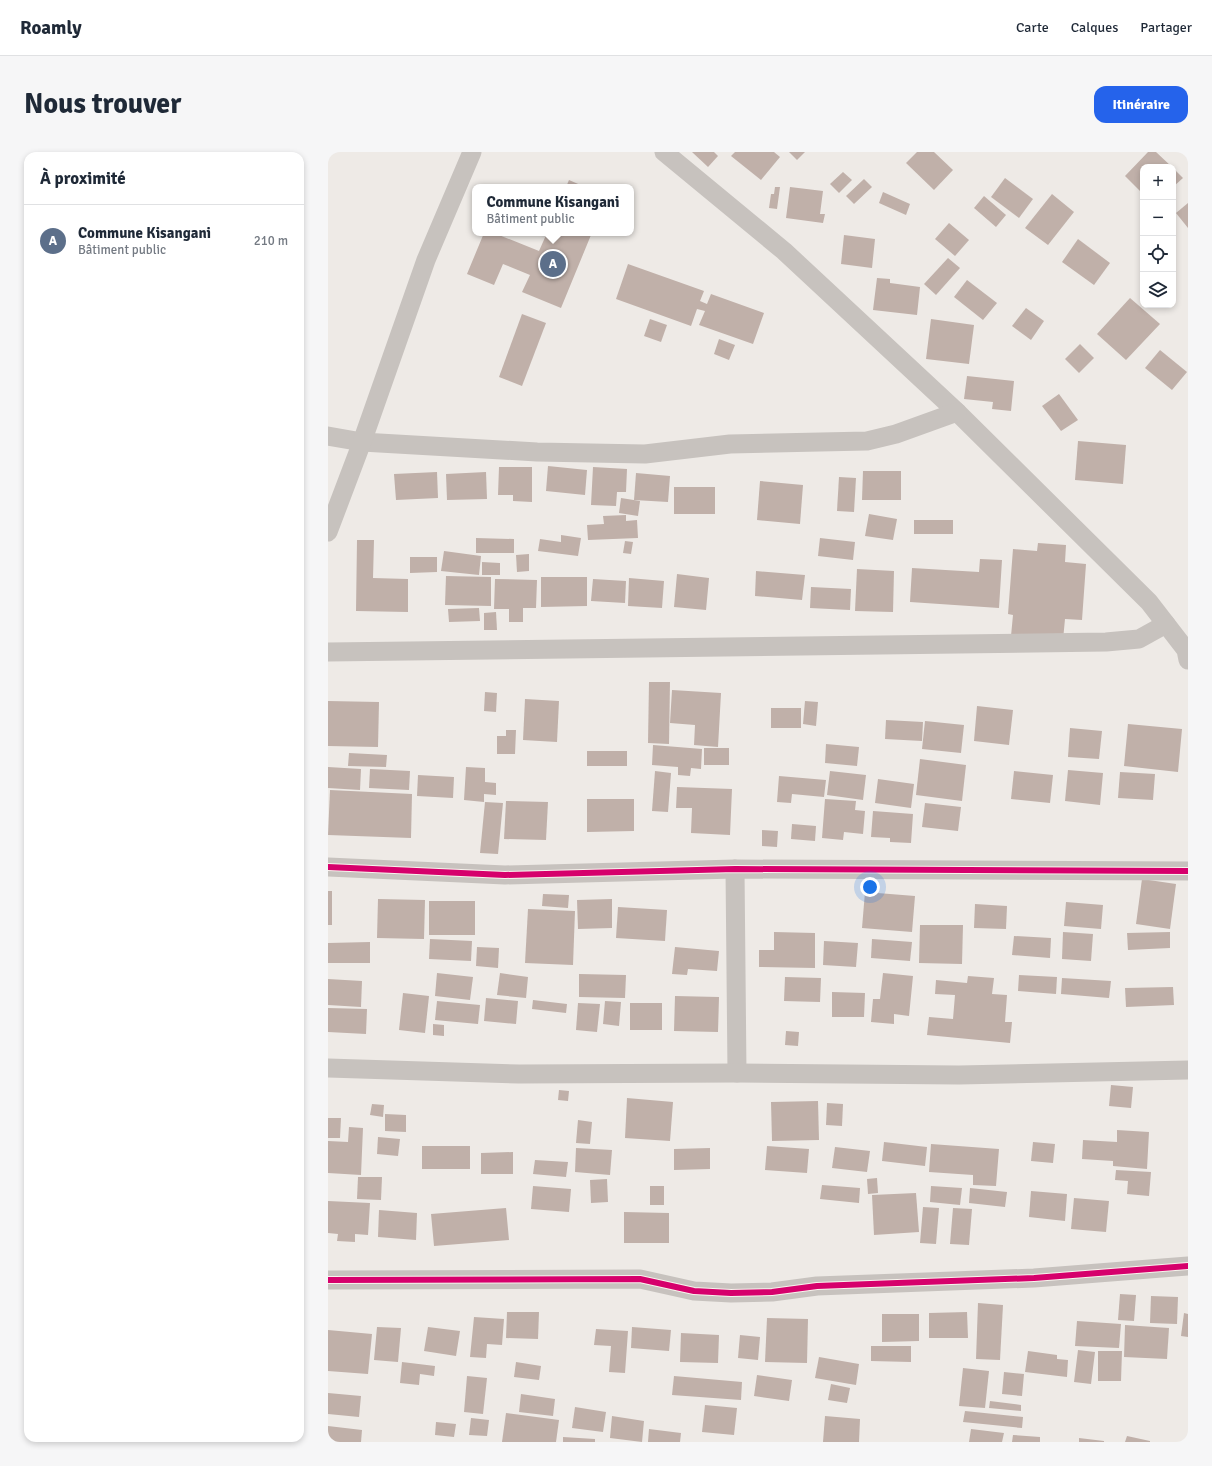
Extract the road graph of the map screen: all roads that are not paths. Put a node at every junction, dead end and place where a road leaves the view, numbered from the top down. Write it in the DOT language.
graph roads {
  1 [pos="472,152"];
  2 [pos="664,152"];
  3 [pos="957,412"];
  4 [pos="328,436"];
  5 [pos="362,442"];
  6 [pos="328,532"];
  7 [pos="1166,624"];
  8 [pos="328,652"];
  9 [pos="1187,654"];
  10 [pos="328,868"];
  11 [pos="735,869"];
  12 [pos="1188,872"];
  13 [pos="328,1068"];
  14 [pos="1188,1070"];
  15 [pos="737,1073"];
  16 [pos="1188,1266"];
  17 [pos="328,1280"];
  1 -- 5 [label="street"];
  2 -- 3 [label="street"];
  3 -- 5 [label="street"];
  3 -- 7 [label="street"];
  4 -- 5 [label="street"];
  5 -- 6 [label="street"];
  7 -- 8 [label="street"];
  7 -- 9 [label="street"];
  10 -- 11 [label="street"];
  11 -- 12 [label="street"];
  11 -- 15 [label="street"];
  13 -- 15 [label="street"];
  14 -- 15 [label="street"];
  16 -- 17 [label="street"];
}
